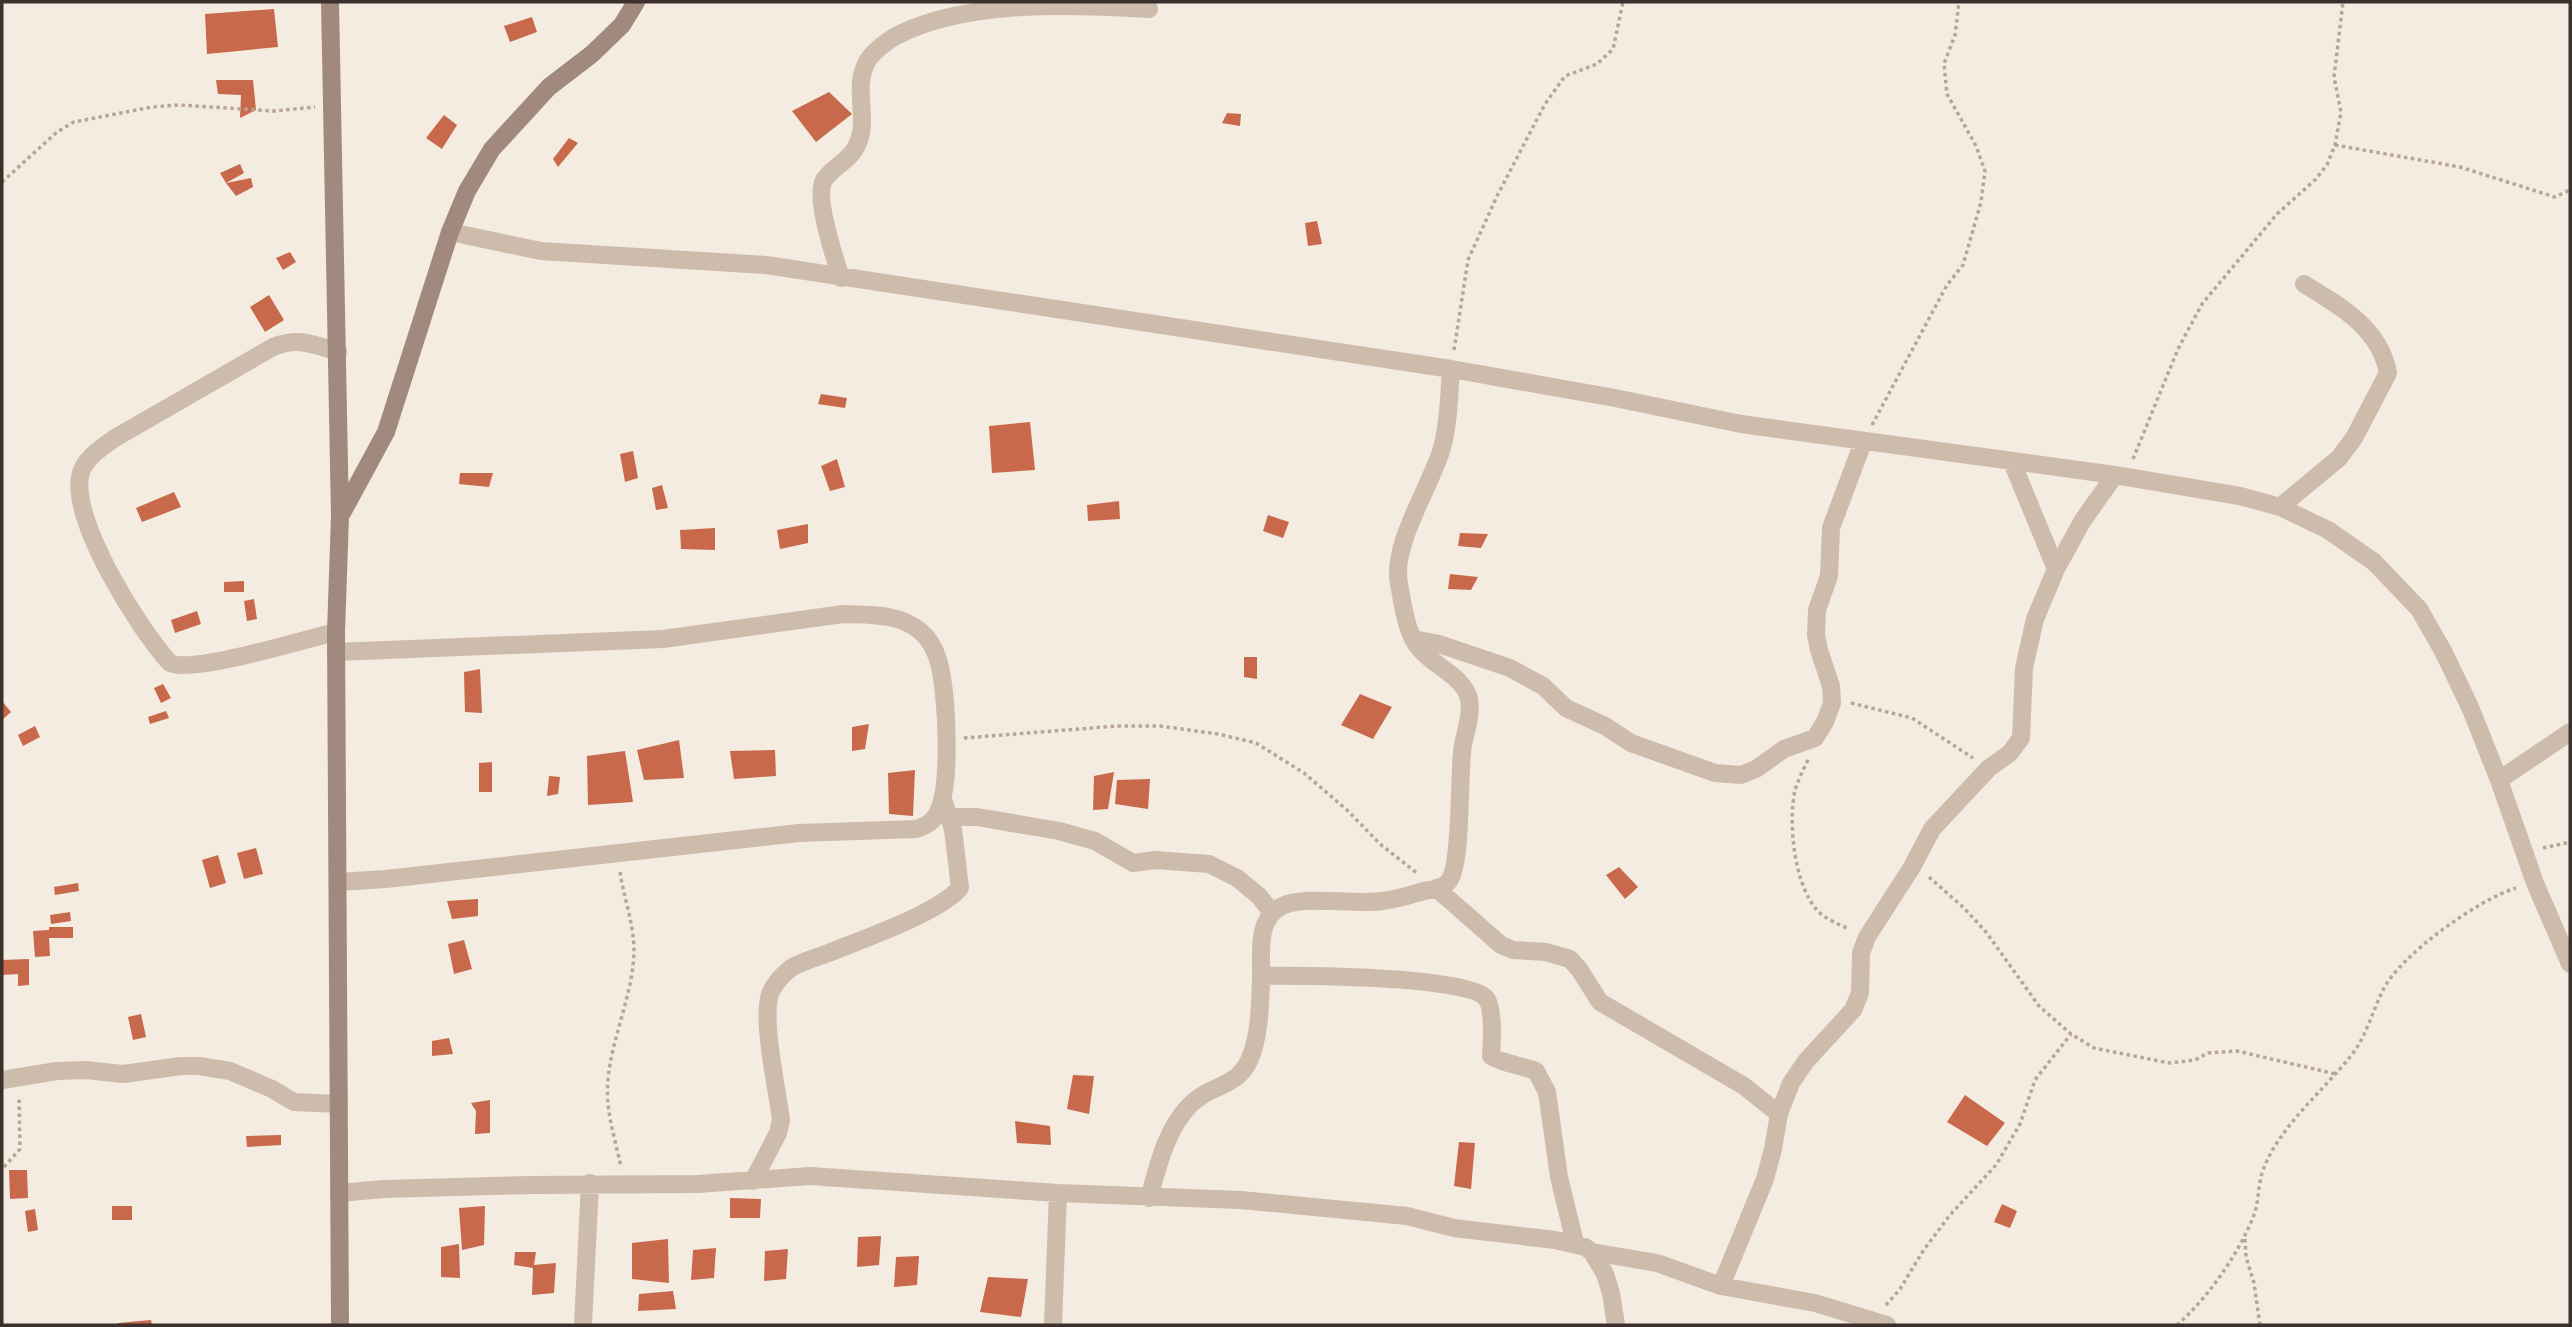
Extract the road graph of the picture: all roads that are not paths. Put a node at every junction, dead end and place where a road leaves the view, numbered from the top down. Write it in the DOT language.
graph roads {
  1 [pos="330,2"];
  2 [pos="636,2"];
  3 [pos="1149,9"];
  4 [pos="450,232"];
  5 [pos="841,278"];
  6 [pos="2304,284"];
  7 [pos="338,352"];
  8 [pos="1451,369"];
  9 [pos="1863,442"];
  10 [pos="2012,461"];
  11 [pos="2119,476"];
  12 [pos="2280,507"];
  13 [pos="340,516"];
  14 [pos="2056,569"];
  15 [pos="335,632"];
  16 [pos="1414,639"];
  17 [pos="336,652"];
  18 [pos="2570,732"];
  19 [pos="2500,779"];
  20 [pos="946,809"];
  21 [pos="338,882"];
  22 [pos="1436,888"];
  23 [pos="1272,913"];
  24 [pos="2570,964"];
  25 [pos="1262,976"];
  26 [pos="10,1078"];
  27 [pos="339,1104"];
  28 [pos="1779,1114"];
  29 [pos="753,1181"];
  30 [pos="590,1183"];
  31 [pos="339,1193"];
  32 [pos="1058,1193"];
  33 [pos="1149,1198"];
  34 [pos="1575,1243"];
  35 [pos="1592,1252"];
  36 [pos="1721,1286"];
  37 [pos="1880,1322"];
  38 [pos="340,1325"];
  39 [pos="583,1325"];
  40 [pos="1053,1325"];
  41 [pos="1616,1325"];
  1 -- 7 [label="main road"];
  2 -- 4 [label="main road"];
  3 -- 5 [label="street"];
  4 -- 5 [label="street"];
  4 -- 13 [label="main road"];
  5 -- 8 [label="street"];
  6 -- 12 [label="street"];
  7 -- 13 [label="main road"];
  7 -- 15 [label="street"];
  8 -- 9 [label="street"];
  8 -- 16 [label="street"];
  9 -- 10 [label="street"];
  9 -- 16 [label="street"];
  10 -- 11 [label="street"];
  10 -- 14 [label="street"];
  11 -- 12 [label="street"];
  11 -- 14 [label="street"];
  12 -- 19 [label="street"];
  13 -- 15 [label="main road"];
  14 -- 28 [label="street"];
  15 -- 17 [label="main road"];
  16 -- 22 [label="street"];
  17 -- 20 [label="street"];
  17 -- 21 [label="main road"];
  18 -- 19 [label="street"];
  19 -- 24 [label="street"];
  20 -- 21 [label="street"];
  20 -- 23 [label="street"];
  20 -- 29 [label="street"];
  21 -- 27 [label="main road"];
  22 -- 23 [label="street"];
  22 -- 28 [label="street"];
  23 -- 25 [label="street"];
  25 -- 33 [label="street"];
  25 -- 34 [label="street"];
  26 -- 27 [label="street"];
  27 -- 31 [label="main road"];
  28 -- 36 [label="street"];
  29 -- 30 [label="street"];
  29 -- 32 [label="street"];
  30 -- 31 [label="street"];
  30 -- 39 [label="street"];
  31 -- 38 [label="main road"];
  32 -- 33 [label="street"];
  32 -- 40 [label="street"];
  33 -- 34 [label="street"];
  34 -- 35 [label="street"];
  35 -- 36 [label="street"];
  35 -- 41 [label="street"];
  36 -- 37 [label="street"];
}
